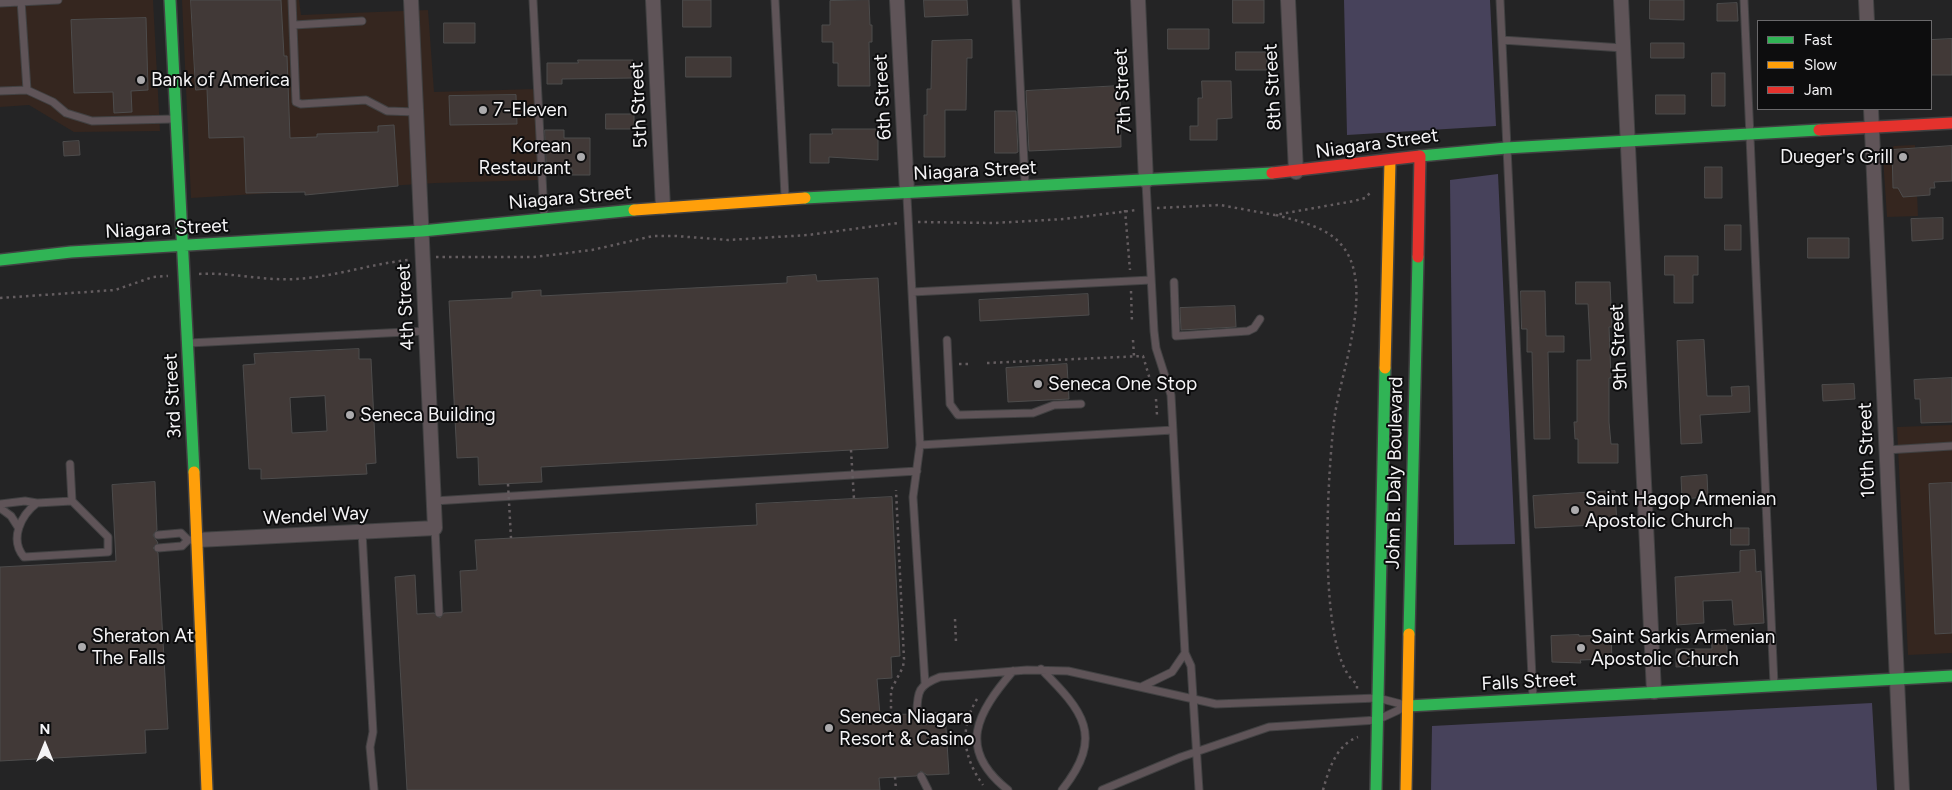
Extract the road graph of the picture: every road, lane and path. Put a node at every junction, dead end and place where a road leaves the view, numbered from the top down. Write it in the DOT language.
graph roads {
  1 [pos="58,0"];
  2 [pos="170,0"];
  3 [pos="292,0"];
  4 [pos="411,0"];
  5 [pos="533,0"];
  6 [pos="653,0"];
  7 [pos="775,0"];
  8 [pos="897,0"];
  9 [pos="1016,0"];
  10 [pos="1138,0"];
  11 [pos="1288,0"];
  12 [pos="1500,0"];
  13 [pos="1621,0"];
  14 [pos="1744,0"];
  15 [pos="1866,0"];
  16 [pos="21,1"];
  17 [pos="0,3"];
  18 [pos="1867,20"];
  19 [pos="362,21"];
  20 [pos="294,25"];
  21 [pos="1502,40"];
  22 [pos="1623,48"];
  23 [pos="27,90"];
  24 [pos="0,91"];
  25 [pos="1871,110"];
  26 [pos="416,112"];
  27 [pos="176,119"];
  28 [pos="1952,123"];
  29 [pos="1872,128"];
  30 [pos="1751,134"];
  31 [pos="1628,141"];
  32 [pos="1506,148"];
  33 [pos="1420,156"];
  34 [pos="1390,161"];
  35 [pos="1296,172"];
  36 [pos="1146,180"];
  37 [pos="1025,186"];
  38 [pos="907,191"];
  39 [pos="1371,192"];
  40 [pos="785,199"];
  41 [pos="663,208"];
  42 [pos="1161,208"];
  43 [pos="1124,210"];
  44 [pos="1133,210"];
  45 [pos="1275,214"];
  46 [pos="544,218"];
  47 [pos="928,222"];
  48 [pos="892,224"];
  49 [pos="422,230"];
  50 [pos="183,246"];
  51 [pos="436,257"];
  52 [pos="0,260"];
  53 [pos="405,261"];
  54 [pos="1130,270"];
  55 [pos="202,274"];
  56 [pos="164,277"];
  57 [pos="1151,280"];
  58 [pos="1174,282"];
  59 [pos="1130,289"];
  60 [pos="912,292"];
  61 [pos="0,298"];
  62 [pos="1260,319"];
  63 [pos="1132,322"];
  64 [pos="426,331"];
  65 [pos="947,340"];
  66 [pos="1133,340"];
  67 [pos="188,343"];
  68 [pos="1134,356"];
  69 [pos="987,363"];
  70 [pos="953,364"];
  71 [pos="970,364"];
  72 [pos="1151,383"];
  73 [pos="1156,399"];
  74 [pos="1081,404"];
  75 [pos="1157,415"];
  76 [pos="1173,430"];
  77 [pos="920,445"];
  78 [pos="1952,446"];
  79 [pos="851,450"];
  80 [pos="1886,450"];
  81 [pos="70,464"];
  82 [pos="916,471"];
  83 [pos="508,484"];
  84 [pos="896,490"];
  85 [pos="854,498"];
  86 [pos="72,501"];
  87 [pos="434,501"];
  88 [pos="38,503"];
  89 [pos="0,506"];
  90 [pos="18,527"];
  91 [pos="435,528"];
  92 [pos="362,532"];
  93 [pos="158,535"];
  94 [pos="511,538"];
  95 [pos="193,540"];
  96 [pos="158,548"];
  97 [pos="439,613"];
  98 [pos="955,620"];
  99 [pos="956,642"];
  100 [pos="908,644"];
  101 [pos="903,645"];
  102 [pos="1186,653"];
  103 [pos="1040,670"];
  104 [pos="1013,671"];
  105 [pos="1952,676"];
  106 [pos="1896,679"];
  107 [pos="925,683"];
  108 [pos="1357,684"];
  109 [pos="1143,686"];
  110 [pos="1774,686"];
  111 [pos="1654,692"];
  112 [pos="1378,698"];
  113 [pos="1533,699"];
  114 [pos="1194,701"];
  115 [pos="1408,706"];
  116 [pos="917,713"];
  117 [pos="891,715"];
  118 [pos="1378,720"];
  119 [pos="1358,737"];
  120 [pos="965,742"];
  121 [pos="947,744"];
  122 [pos="1197,751"];
  123 [pos="921,776"];
  124 [pos="895,777"];
  125 [pos="208,790"];
  126 [pos="374,790"];
  127 [pos="896,790"];
  128 [pos="928,790"];
  129 [pos="1008,790"];
  130 [pos="1062,790"];
  131 [pos="1102,790"];
  132 [pos="1199,790"];
  133 [pos="1323,790"];
  134 [pos="1376,790"];
  135 [pos="1406,790"];
  136 [pos="1902,790"];
  1 -- 16 [label="lane"];
  2 -- 27 [label="main road, 3rd Street"];
  3 -- 20 [label="lane"];
  4 -- 26 [label="street, 4th Street"];
  5 -- 46 [label="lane"];
  6 -- 41 [label="street, 5th Street"];
  7 -- 40 [label="lane"];
  8 -- 38 [label="street, 6th Street"];
  9 -- 37 [label="lane"];
  10 -- 36 [label="street, 7th Street"];
  11 -- 35 [label="street, 8th Street"];
  12 -- 21 [label="lane"];
  13 -- 22 [label="street, 9th Street"];
  14 -- 30 [label="lane"];
  15 -- 18 [label="street"];
  16 -- 17 [label="lane"];
  16 -- 23 [label="lane"];
  19 -- 20 [label="lane"];
  20 -- 26 [label="lane"];
  21 -- 22 [label="lane"];
  21 -- 32 [label="lane"];
  22 -- 31 [label="street, 9th Street"];
  23 -- 24 [label="lane"];
  23 -- 27 [label="lane"];
  25 -- 29 [label="street, 10th Street"];
  26 -- 49 [label="street, 4th Street"];
  27 -- 50 [label="main road, 3rd Street"];
  28 -- 29 [label="main road, Niagara Street"];
  29 -- 30 [label="main road, Niagara Street"];
  29 -- 80 [label="street, 10th Street"];
  30 -- 31 [label="main road, Niagara Street"];
  30 -- 110 [label="lane"];
  31 -- 32 [label="main road, Niagara Street"];
  31 -- 111 [label="street, 9th Street"];
  32 -- 33 [label="main road, Niagara Street"];
  32 -- 113 [label="lane"];
  33 -- 34 [label="main road, Niagara Street"];
  33 -- 115 [label="main road, John B. Daly Boulevard"];
  34 -- 35 [label="main road, Niagara Street"];
  34 -- 112 [label="main road, John B. Daly Boulevard"];
  35 -- 36 [label="main road, Niagara Street"];
  36 -- 37 [label="main road, Niagara Street"];
  36 -- 57 [label="lane"];
  37 -- 38 [label="main road, Niagara Street"];
  38 -- 40 [label="main road, Niagara Street"];
  38 -- 60 [label="lane"];
  39 -- 45 [label="path"];
  40 -- 41 [label="main road, Niagara Street"];
  41 -- 46 [label="main road, Niagara Street"];
  42 -- 45 [label="path"];
  43 -- 44 [label="path"];
  43 -- 47 [label="path"];
  43 -- 54 [label="path"];
  45 -- 108 [label="path"];
  46 -- 49 [label="main road, Niagara Street"];
  48 -- 51 [label="path"];
  49 -- 50 [label="main road, Niagara Street"];
  49 -- 64 [label="street, 4th Street"];
  50 -- 52 [label="main road, Niagara Street"];
  50 -- 67 [label="main road, 3rd Street"];
  53 -- 55 [label="path"];
  56 -- 61 [label="path"];
  57 -- 60 [label="lane"];
  57 -- 76 [label="lane"];
  58 -- 62 [label="lane"];
  59 -- 63 [label="path"];
  60 -- 77 [label="lane"];
  64 -- 67 [label="lane"];
  64 -- 87 [label="street, 4th Street"];
  65 -- 74 [label="lane"];
  66 -- 68 [label="path"];
  67 -- 95 [label="main road, 3rd Street"];
  68 -- 69 [label="path"];
  68 -- 72 [label="path"];
  70 -- 71 [label="path"];
  73 -- 75 [label="path"];
  76 -- 77 [label="lane"];
  76 -- 102 [label="lane"];
  77 -- 82 [label="lane"];
  78 -- 80 [label="lane"];
  79 -- 85 [label="path, bridge"];
  80 -- 106 [label="street, 10th Street"];
  81 -- 86 [label="lane"];
  82 -- 87 [label="lane"];
  82 -- 107 [label="lane"];
  83 -- 94 [label="path, bridge"];
  84 -- 101 [label="path"];
  86 -- 88 [label="lane"];
  86 -- 90 [label="lane"];
  87 -- 91 [label="street, 4th Street"];
  88 -- 89 [label="lane"];
  88 -- 90 [label="lane"];
  89 -- 90 [label="lane"];
  91 -- 92 [label="street, Wendel Way"];
  91 -- 97 [label="lane, 4th Street"];
  92 -- 95 [label="street, Wendel Way"];
  92 -- 126 [label="lane"];
  93 -- 95 [label="lane"];
  95 -- 96 [label="lane"];
  95 -- 125 [label="main road, 3rd Street"];
  98 -- 99 [label="path"];
  100 -- 101 [label="path"];
  101 -- 117 [label="path"];
  102 -- 109 [label="lane"];
  102 -- 114 [label="lane"];
  103 -- 104 [label="lane"];
  103 -- 109 [label="lane"];
  103 -- 130 [label="lane"];
  104 -- 107 [label="lane"];
  104 -- 129 [label="lane"];
  105 -- 106 [label="main road, Falls Street"];
  106 -- 110 [label="main road, Falls Street"];
  106 -- 136 [label="street, 10th Street"];
  107 -- 116 [label="lane"];
  109 -- 114 [label="lane"];
  110 -- 111 [label="main road, Falls Street"];
  111 -- 113 [label="main road, Falls Street"];
  112 -- 114 [label="lane"];
  112 -- 115 [label="lane"];
  112 -- 118 [label="main road, John B. Daly Boulevard"];
  113 -- 115 [label="main road, Falls Street"];
  114 -- 122 [label="lane"];
  115 -- 118 [label="lane"];
  115 -- 135 [label="main road, John B. Daly Boulevard"];
  118 -- 122 [label="lane"];
  118 -- 134 [label="main road, John B. Daly Boulevard"];
  119 -- 133 [label="path"];
  120 -- 121 [label="path"];
  122 -- 131 [label="lane"];
  122 -- 132 [label="lane"];
  123 -- 128 [label="lane"];
  124 -- 127 [label="path"];
}
